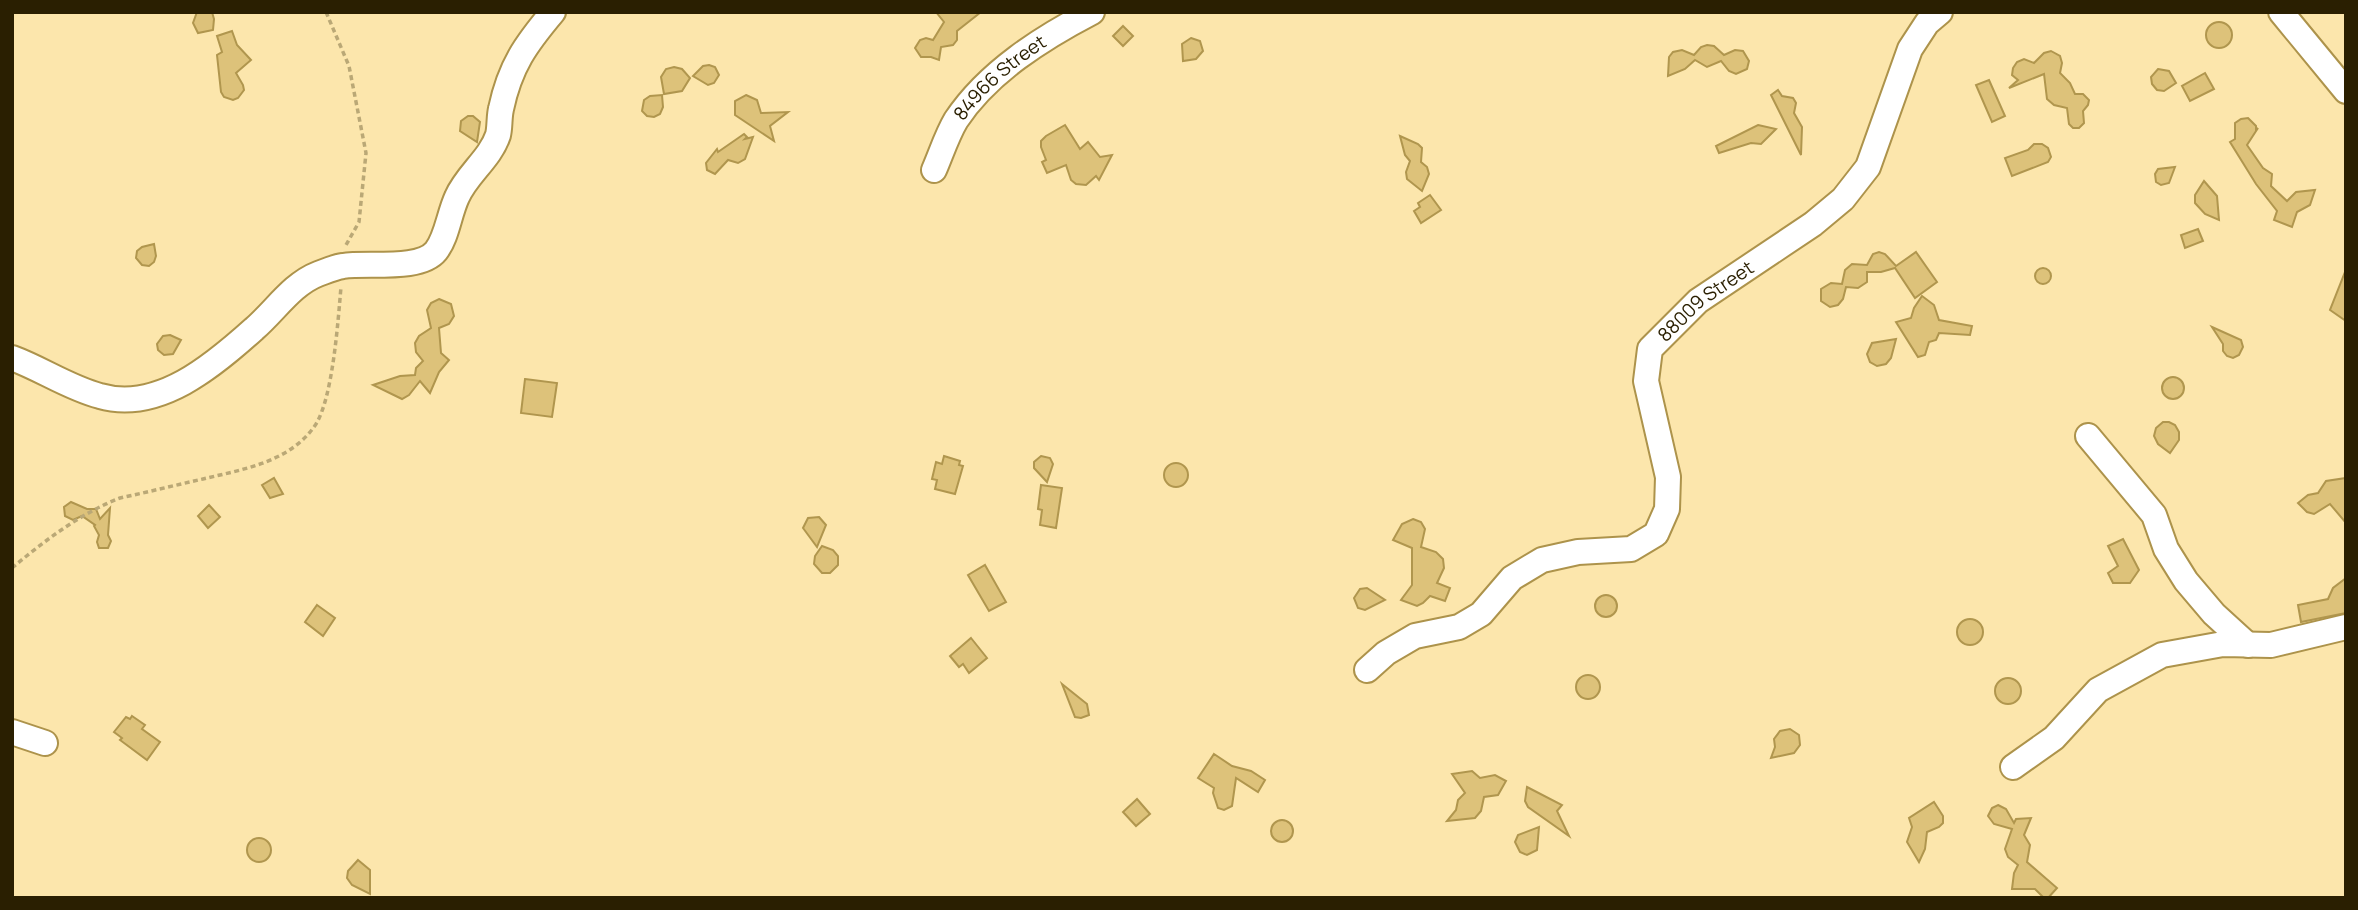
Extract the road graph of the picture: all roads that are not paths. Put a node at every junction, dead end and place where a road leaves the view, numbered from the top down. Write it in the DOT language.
graph roads {
  1 [pos="554,12"];
  2 [pos="1092,12"];
  3 [pos="1940,12"];
  4 [pos="2281,12"];
  5 [pos="2346,91"];
  6 [pos="934,170"];
  7 [pos="12,358"];
  8 [pos="2088,436"];
  9 [pos="2346,627"];
  10 [pos="2248,645"];
  11 [pos="1367,670"];
  12 [pos="12,732"];
  13 [pos="45,743"];
  14 [pos="2013,767"];
  1 -- 7 [label="street"];
  2 -- 6 [label="street, 84966 Street"];
  3 -- 11 [label="street, 88009 Street"];
  4 -- 5 [label="street"];
  8 -- 10 [label="street"];
  9 -- 10 [label="street"];
  10 -- 14 [label="street"];
  12 -- 13 [label="street"];
}
